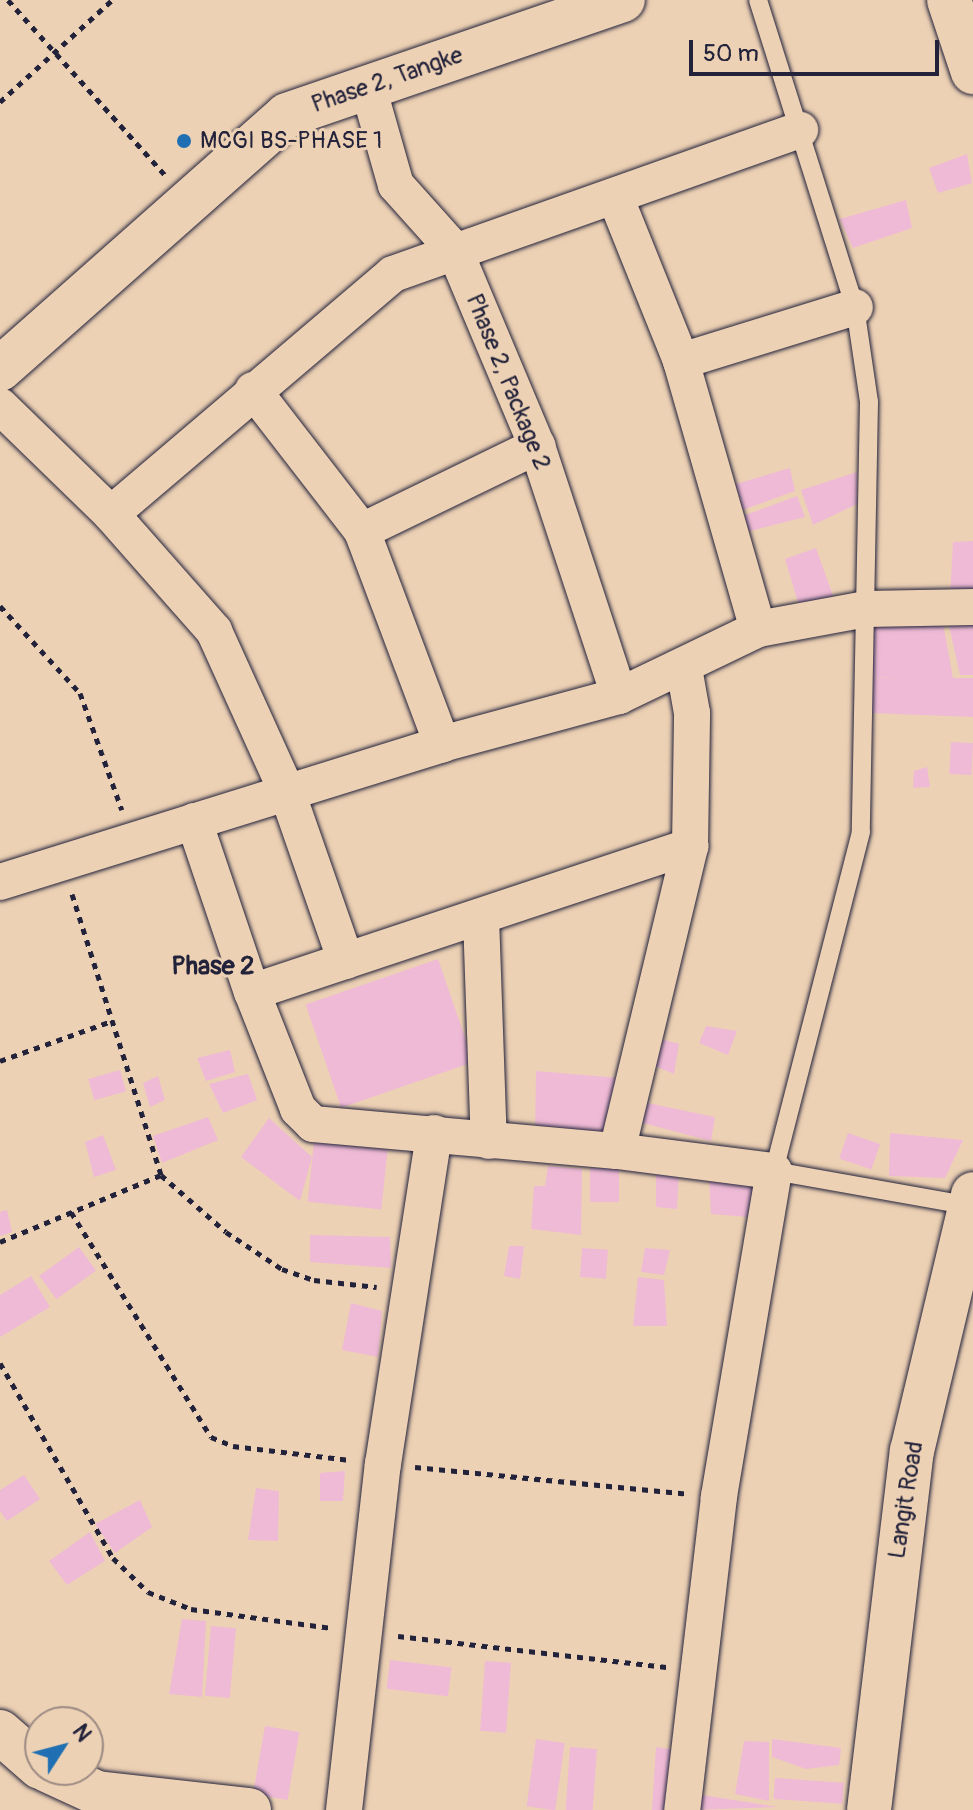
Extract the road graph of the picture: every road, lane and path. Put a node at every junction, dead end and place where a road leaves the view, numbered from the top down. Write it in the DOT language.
graph roads {
  1 [pos="8,0"];
  2 [pos="112,0"];
  3 [pos="623,0"];
  4 [pos="758,0"];
  5 [pos="949,0"];
  6 [pos="552,11"];
  7 [pos="56,51"];
  8 [pos="973,72"];
  9 [pos="368,87"];
  10 [pos="0,102"];
  11 [pos="800,130"];
  12 [pos="616,199"];
  13 [pos="188,200"];
  14 [pos="455,251"];
  15 [pos="855,307"];
  16 [pos="681,361"];
  17 [pos="0,369"];
  18 [pos="253,390"];
  19 [pos="0,406"];
  20 [pos="537,446"];
  21 [pos="111,514"];
  22 [pos="362,531"];
  23 [pos="0,606"];
  24 [pos="973,607"];
  25 [pos="866,609"];
  26 [pos="758,629"];
  27 [pos="684,668"];
  28 [pos="619,696"];
  29 [pos="442,744"];
  30 [pos="287,792"];
  31 [pos="194,821"];
  32 [pos="131,840"];
  33 [pos="690,846"];
  34 [pos="62,862"];
  35 [pos="0,882"];
  36 [pos="481,917"];
  37 [pos="346,961"];
  38 [pos="252,992"];
  39 [pos="112,1021"];
  40 [pos="0,1061"];
  41 [pos="434,1133"];
  42 [pos="489,1141"];
  43 [pos="617,1151"];
  44 [pos="774,1171"];
  45 [pos="161,1175"];
  46 [pos="972,1202"];
  47 [pos="71,1212"];
  48 [pos="0,1242"];
  49 [pos="410,1290"];
  50 [pos="0,1363"];
  51 [pos="383,1464"];
  52 [pos="719,1497"];
  53 [pos="362,1632"];
  54 [pos="701,1671"];
  55 [pos="0,1732"];
  56 [pos="24,1753"];
  57 [pos="72,1786"];
  58 [pos="96,1801"];
  59 [pos="249,1810"];
  60 [pos="344,1810"];
  61 [pos="682,1810"];
  62 [pos="869,1810"];
  1 -- 7 [label="path"];
  2 -- 7 [label="path"];
  3 -- 6 [label="street, Phase 2, Tangke"];
  4 -- 11 [label="lane"];
  5 -- 8 [label="street"];
  6 -- 9 [label="street, Phase 2, Tangke"];
  7 -- 10 [label="path"];
  7 -- 13 [label="path"];
  9 -- 13 [label="street, Phase 2, Tangke"];
  9 -- 14 [label="street, Phase 2, Package 2"];
  11 -- 12 [label="street"];
  11 -- 15 [label="lane"];
  12 -- 14 [label="street"];
  12 -- 16 [label="street"];
  13 -- 17 [label="street, Phase 2, Tangke"];
  14 -- 18 [label="street"];
  14 -- 20 [label="street, Phase 2, Package 2"];
  15 -- 16 [label="street"];
  15 -- 25 [label="lane"];
  16 -- 26 [label="street"];
  18 -- 21 [label="street"];
  18 -- 22 [label="street"];
  19 -- 21 [label="street"];
  20 -- 22 [label="street"];
  20 -- 28 [label="street, Phase 2, Package 2"];
  21 -- 30 [label="street"];
  22 -- 29 [label="street"];
  23 -- 32 [label="path"];
  24 -- 25 [label="street"];
  25 -- 26 [label="street"];
  25 -- 44 [label="lane"];
  26 -- 27 [label="street"];
  27 -- 28 [label="street"];
  27 -- 33 [label="street"];
  28 -- 29 [label="street"];
  29 -- 30 [label="street"];
  30 -- 31 [label="street"];
  30 -- 37 [label="street"];
  31 -- 32 [label="street"];
  31 -- 38 [label="street"];
  32 -- 34 [label="street"];
  33 -- 36 [label="street"];
  33 -- 43 [label="street"];
  34 -- 35 [label="street"];
  34 -- 39 [label="path"];
  36 -- 37 [label="street"];
  36 -- 42 [label="street"];
  37 -- 38 [label="street"];
  38 -- 41 [label="street"];
  39 -- 40 [label="path"];
  39 -- 45 [label="path"];
  41 -- 42 [label="street"];
  41 -- 49 [label="street"];
  42 -- 43 [label="street"];
  43 -- 44 [label="street"];
  44 -- 46 [label="lane"];
  44 -- 52 [label="street"];
  45 -- 47 [label="path"];
  45 -- 49 [label="path"];
  46 -- 62 [label="street, Langit Road"];
  47 -- 48 [label="path"];
  47 -- 51 [label="path"];
  49 -- 51 [label="street"];
  50 -- 53 [label="path"];
  51 -- 52 [label="path"];
  51 -- 53 [label="street"];
  52 -- 54 [label="street"];
  53 -- 54 [label="path"];
  53 -- 60 [label="street"];
  54 -- 61 [label="street"];
  55 -- 56 [label="street"];
  57 -- 58 [label="street"];
  58 -- 59 [label="street"];
}
